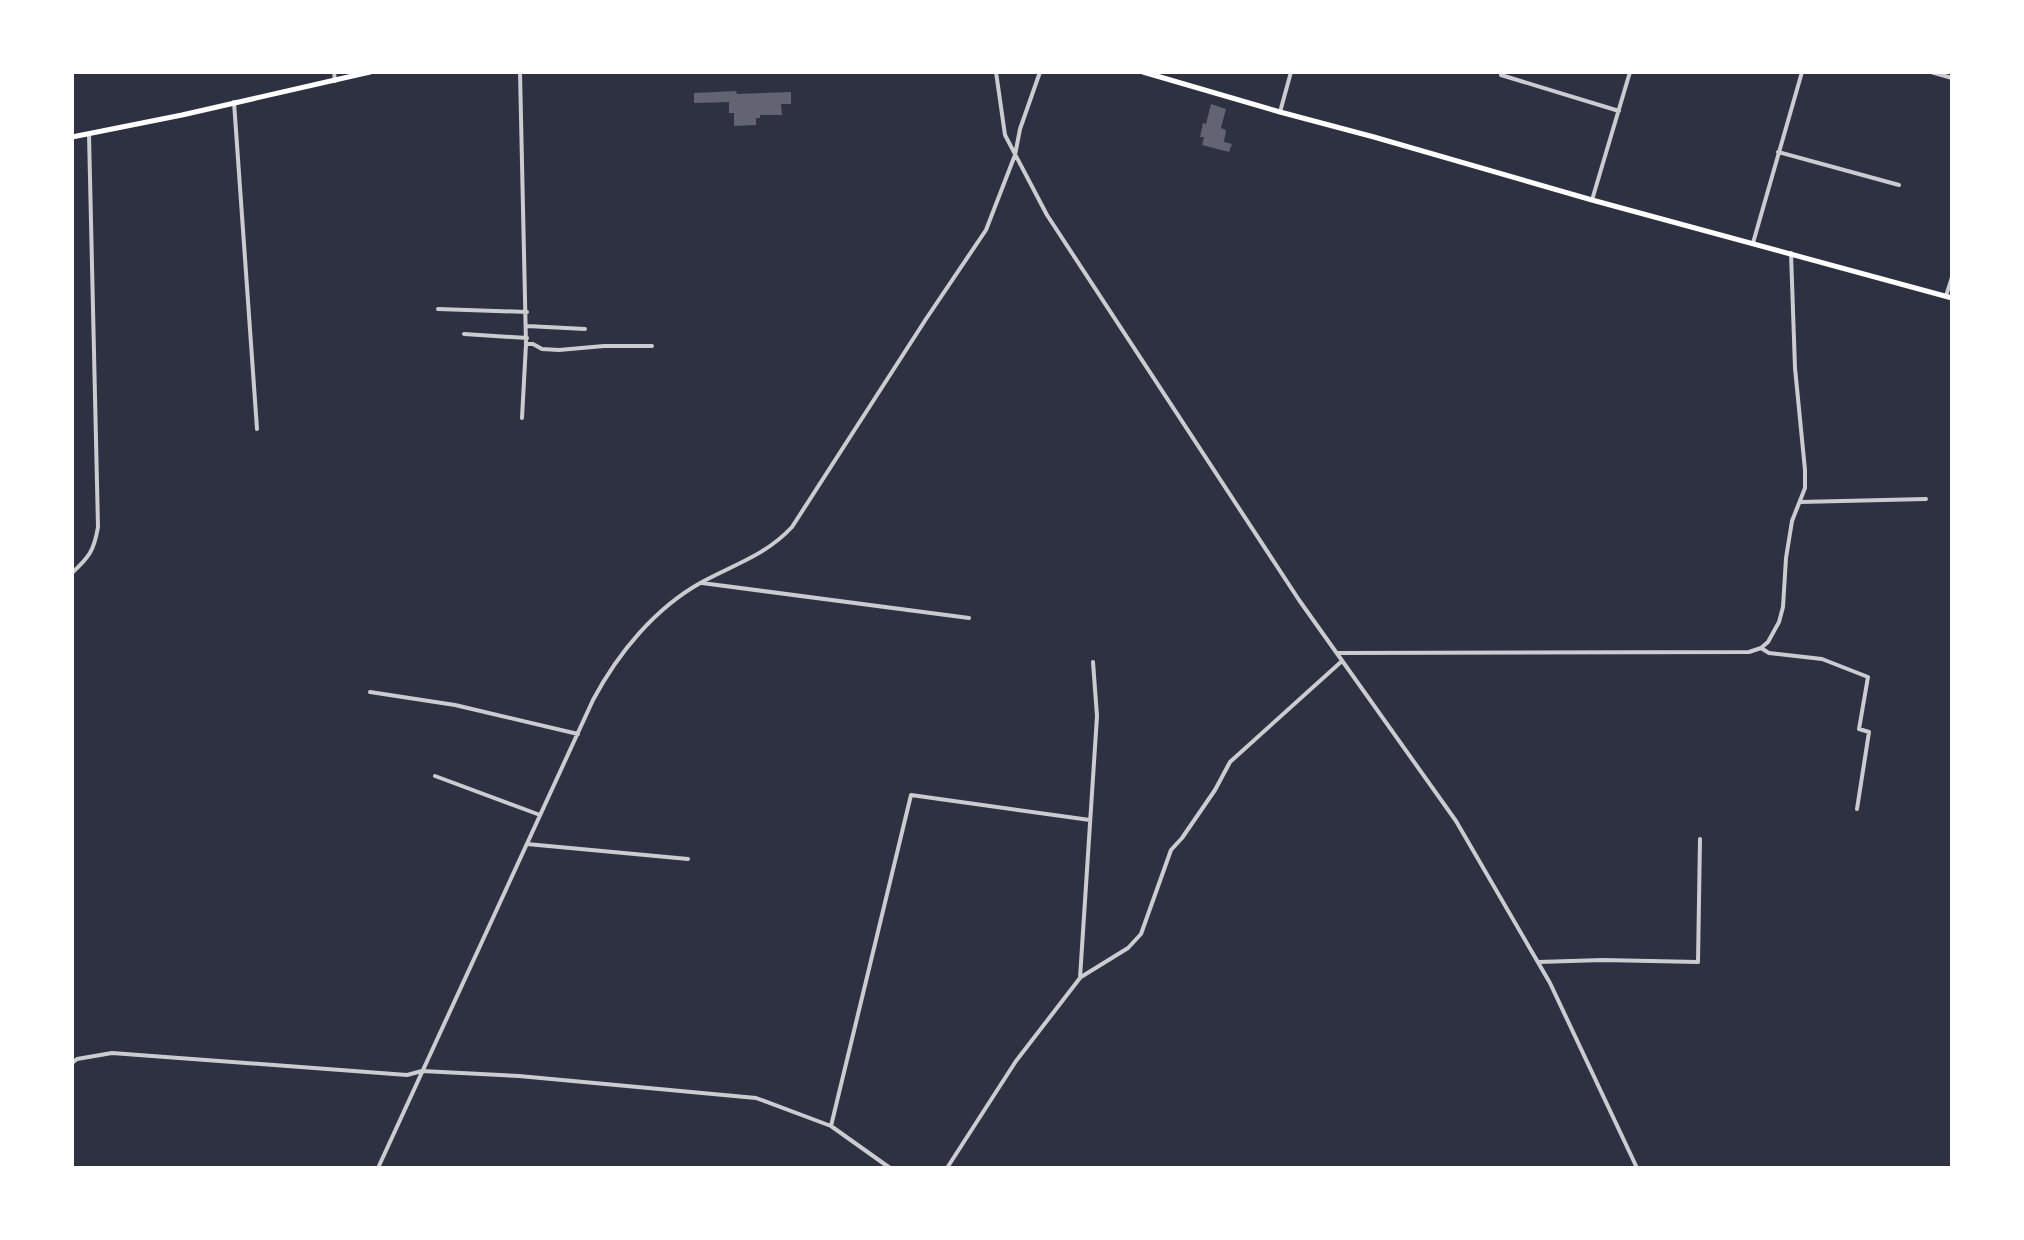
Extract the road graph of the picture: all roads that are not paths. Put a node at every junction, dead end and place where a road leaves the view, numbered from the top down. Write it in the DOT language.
graph roads {
  1 [pos="334,72"];
  2 [pos="370,72"];
  3 [pos="520,72"];
  4 [pos="996,72"];
  5 [pos="1040,72"];
  6 [pos="1143,72"];
  7 [pos="1291,72"];
  8 [pos="1630,72"];
  9 [pos="1802,72"];
  10 [pos="1931,72"];
  11 [pos="1501,75"];
  12 [pos="1952,78"];
  13 [pos="335,81"];
  14 [pos="234,102"];
  15 [pos="1619,111"];
  16 [pos="1280,112"];
  17 [pos="89,134"];
  18 [pos="72,137"];
  19 [pos="1778,152"];
  20 [pos="1015,155"];
  21 [pos="1899,185"];
  22 [pos="1592,200"];
  23 [pos="1753,243"];
  24 [pos="1791,253"];
  25 [pos="1952,277"];
  26 [pos="1949,297"];
  27 [pos="438,309"];
  28 [pos="527,312"];
  29 [pos="527,326"];
  30 [pos="585,329"];
  31 [pos="464,334"];
  32 [pos="526,341"];
  33 [pos="652,346"];
  34 [pos="522,418"];
  35 [pos="257,429"];
  36 [pos="1926,499"];
  37 [pos="1800,502"];
  38 [pos="72,573"];
  39 [pos="700,583"];
  40 [pos="969,618"];
  41 [pos="1761,648"];
  42 [pos="1337,653"];
  43 [pos="1342,661"];
  44 [pos="1093,662"];
  45 [pos="370,692"];
  46 [pos="578,734"];
  47 [pos="435,776"];
  48 [pos="1857,809"];
  49 [pos="540,815"];
  50 [pos="1090,820"];
  51 [pos="1700,839"];
  52 [pos="527,844"];
  53 [pos="688,859"];
  54 [pos="1538,962"];
  55 [pos="1080,978"];
  56 [pos="72,1063"];
  57 [pos="422,1071"];
  58 [pos="831,1126"];
  59 [pos="378,1168"];
  60 [pos="890,1168"];
  61 [pos="947,1168"];
  62 [pos="1637,1168"];
  1 -- 13 [label="street"];
  2 -- 13 [label="main road"];
  3 -- 28 [label="street"];
  4 -- 20 [label="street"];
  5 -- 20 [label="street"];
  6 -- 16 [label="main road"];
  7 -- 16 [label="street"];
  8 -- 15 [label="street"];
  9 -- 19 [label="street"];
  10 -- 12 [label="street"];
  11 -- 15 [label="street"];
  13 -- 14 [label="main road"];
  14 -- 17 [label="main road"];
  14 -- 35 [label="street"];
  15 -- 22 [label="street"];
  16 -- 22 [label="main road"];
  17 -- 18 [label="main road"];
  17 -- 38 [label="street"];
  19 -- 21 [label="street"];
  19 -- 23 [label="street"];
  20 -- 39 [label="street"];
  20 -- 42 [label="street"];
  22 -- 23 [label="main road"];
  23 -- 24 [label="main road"];
  24 -- 26 [label="main road"];
  24 -- 37 [label="street"];
  25 -- 26 [label="street"];
  27 -- 28 [label="street"];
  28 -- 29 [label="street"];
  29 -- 30 [label="street"];
  29 -- 32 [label="street"];
  31 -- 32 [label="street"];
  32 -- 33 [label="street"];
  32 -- 34 [label="street"];
  36 -- 37 [label="street"];
  37 -- 41 [label="street"];
  39 -- 40 [label="street"];
  39 -- 46 [label="street"];
  41 -- 42 [label="street"];
  41 -- 48 [label="street"];
  42 -- 43 [label="street"];
  43 -- 54 [label="street"];
  43 -- 55 [label="street"];
  44 -- 50 [label="street"];
  45 -- 46 [label="street"];
  46 -- 49 [label="street"];
  47 -- 49 [label="street"];
  49 -- 52 [label="street"];
  50 -- 55 [label="street"];
  50 -- 58 [label="street"];
  51 -- 54 [label="street"];
  52 -- 53 [label="street"];
  52 -- 57 [label="street"];
  54 -- 62 [label="street"];
  55 -- 61 [label="street"];
  56 -- 57 [label="street"];
  57 -- 58 [label="street"];
  57 -- 59 [label="street"];
  58 -- 60 [label="street"];
}
